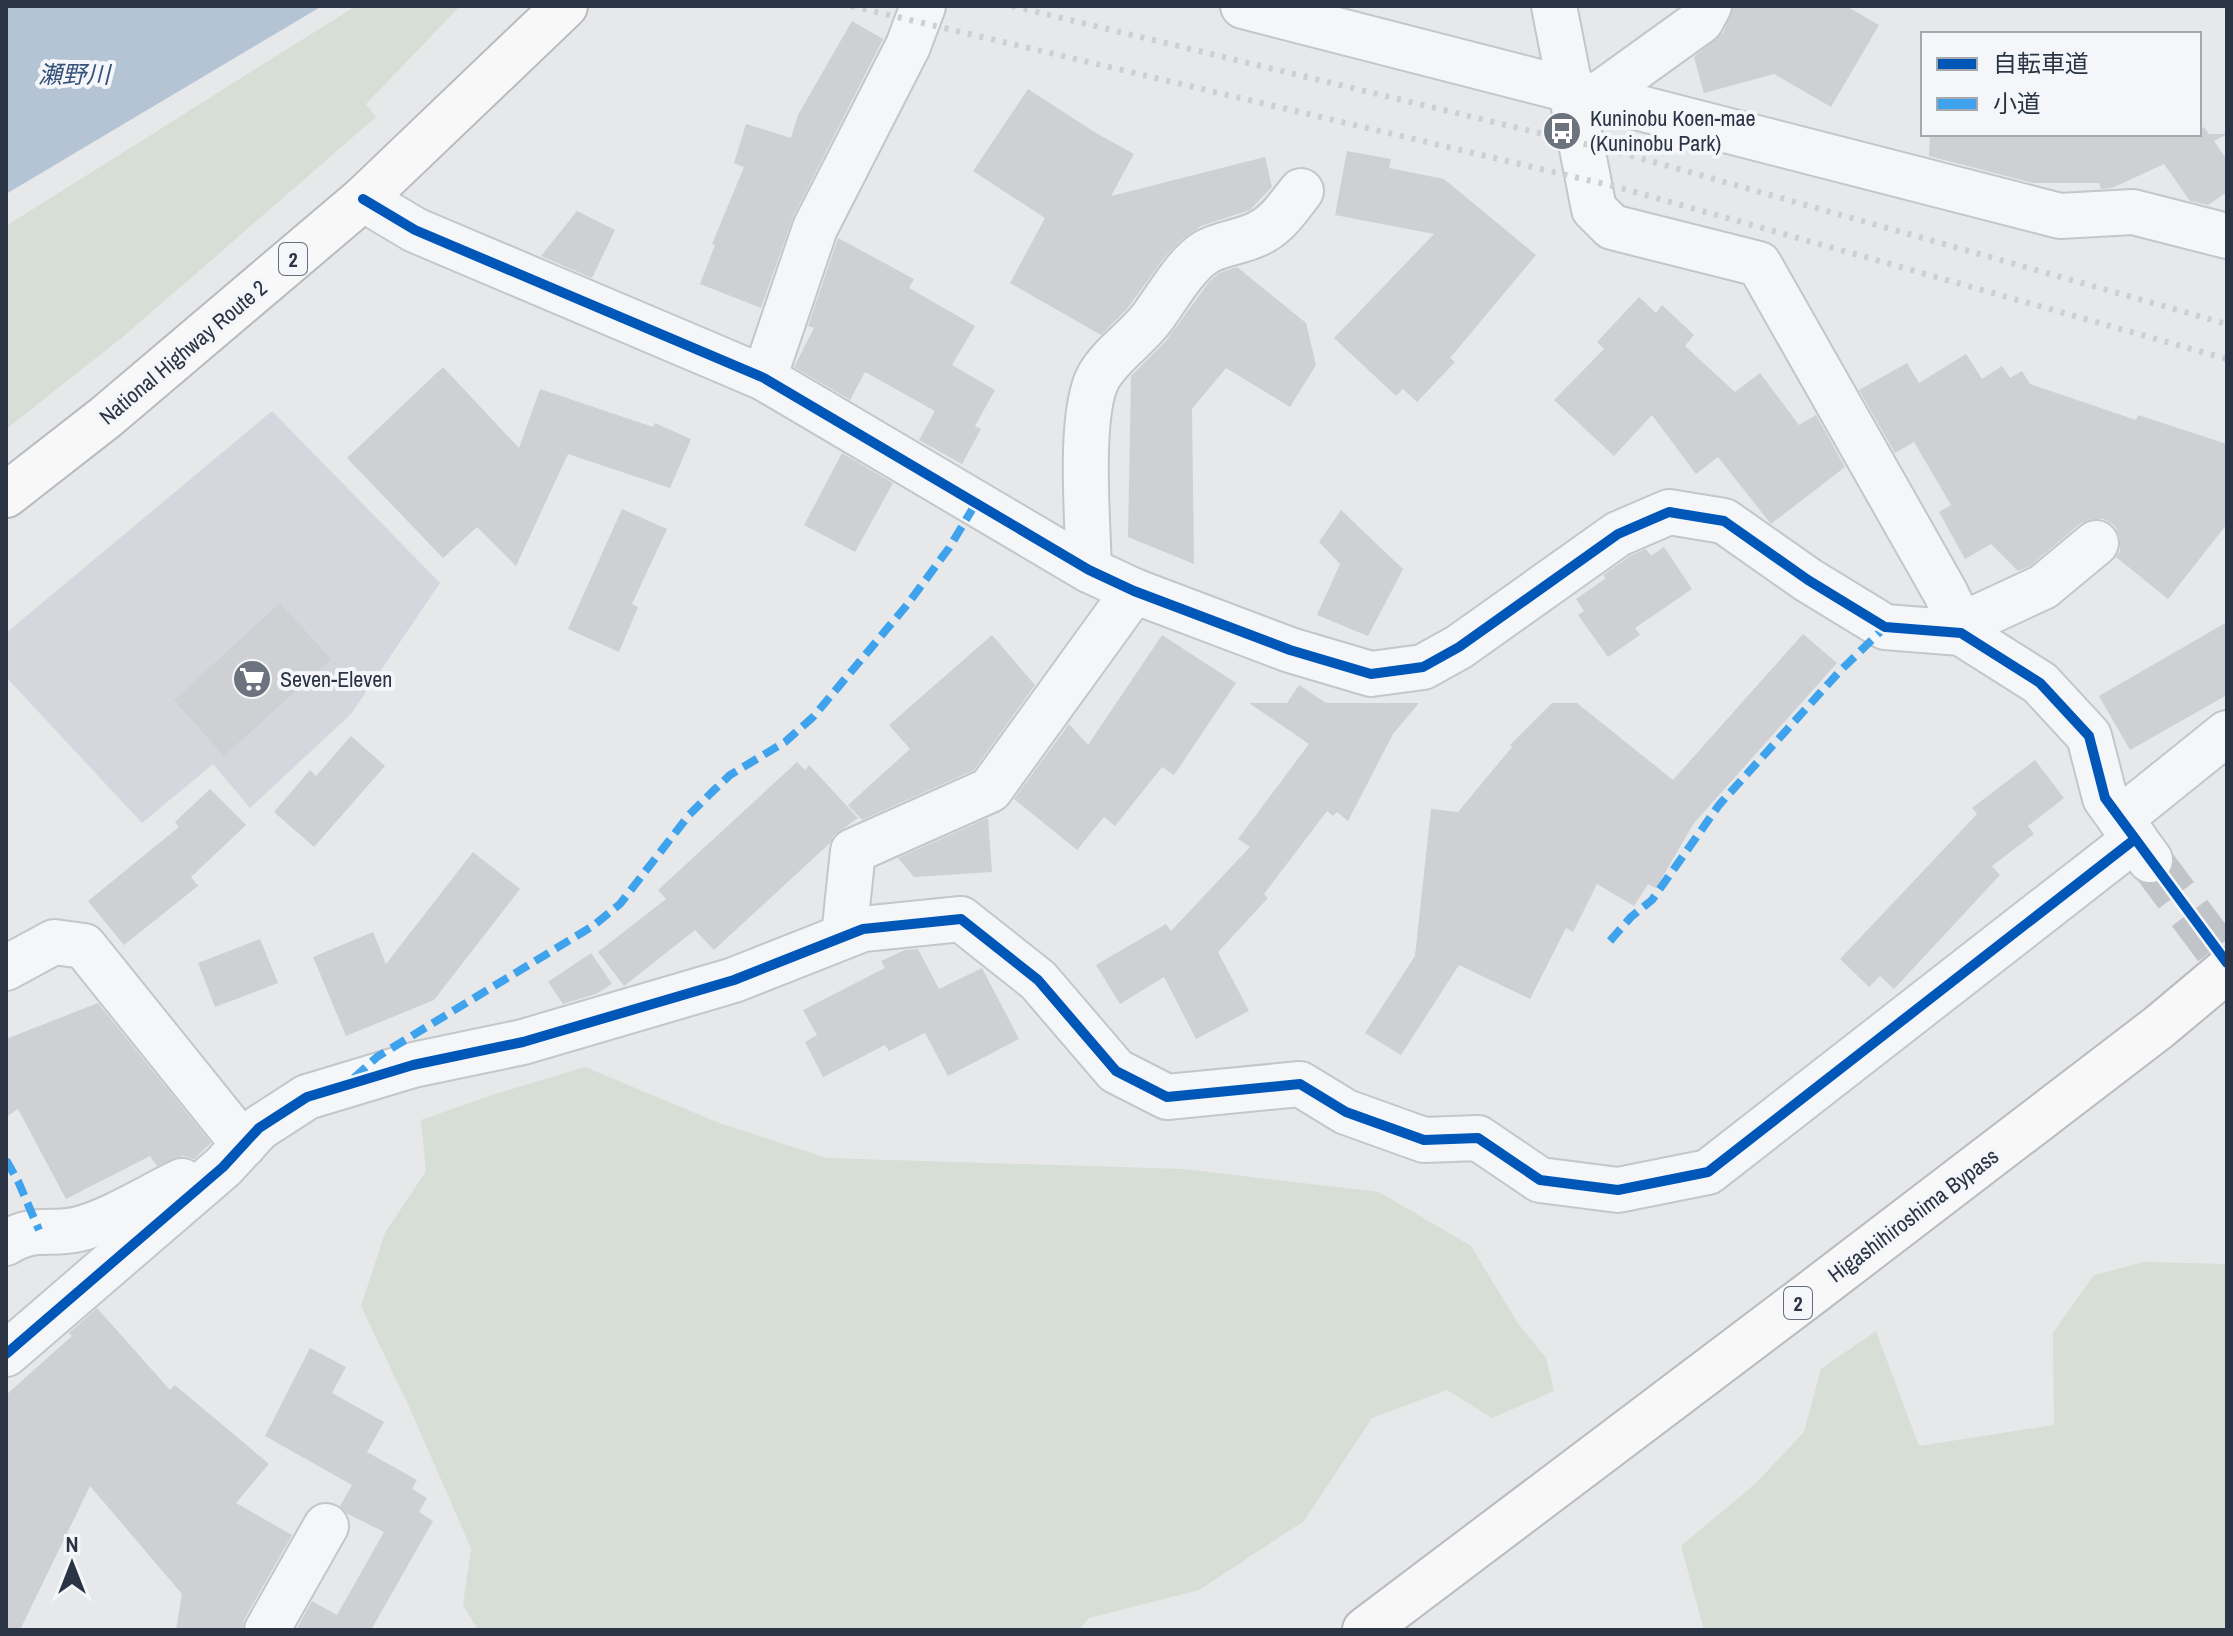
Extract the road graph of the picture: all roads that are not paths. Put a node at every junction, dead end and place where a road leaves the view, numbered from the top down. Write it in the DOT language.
graph roads {
  1 [pos="565,6"];
  2 [pos="923,6"];
  3 [pos="1243,6"];
  4 [pos="1554,6"];
  5 [pos="1709,6"];
  6 [pos="1582,95"];
  7 [pos="1301,191"];
  8 [pos="363,199"];
  9 [pos="2227,236"];
  10 [pos="764,378"];
  11 [pos="6,495"];
  12 [pos="2096,543"];
  13 [pos="1089,570"];
  14 [pos="1134,591"];
  15 [pos="1961,629"];
  16 [pos="2227,733"];
  17 [pos="2135,840"];
  18 [pos="844,936"];
  19 [pos="6,968"];
  20 [pos="2227,970"];
  21 [pos="233,1156"];
  22 [pos="6,1243"];
  23 [pos="6,1354"];
  24 [pos="326,1526"];
  25 [pos="267,1630"];
  26 [pos="1365,1630"];
  1 -- 8 [label="highway, National Highway Route 2 / 2"];
  2 -- 10 [label="street"];
  3 -- 6 [label="street"];
  4 -- 6 [label="street"];
  5 -- 6 [label="street"];
  6 -- 9 [label="street"];
  6 -- 15 [label="street"];
  7 -- 13 [label="street"];
  8 -- 10 [label="street"];
  8 -- 11 [label="highway, National Highway Route 2 / 2"];
  10 -- 13 [label="street"];
  12 -- 15 [label="street"];
  13 -- 14 [label="street"];
  14 -- 15 [label="street"];
  14 -- 18 [label="street"];
  15 -- 17 [label="street"];
  16 -- 17 [label="street"];
  17 -- 18 [label="street"];
  18 -- 21 [label="street"];
  19 -- 21 [label="street"];
  20 -- 26 [label="highway, Higashihiroshima Bypass / 2"];
  21 -- 22 [label="street"];
  21 -- 23 [label="street"];
  24 -- 25 [label="street"];
}
